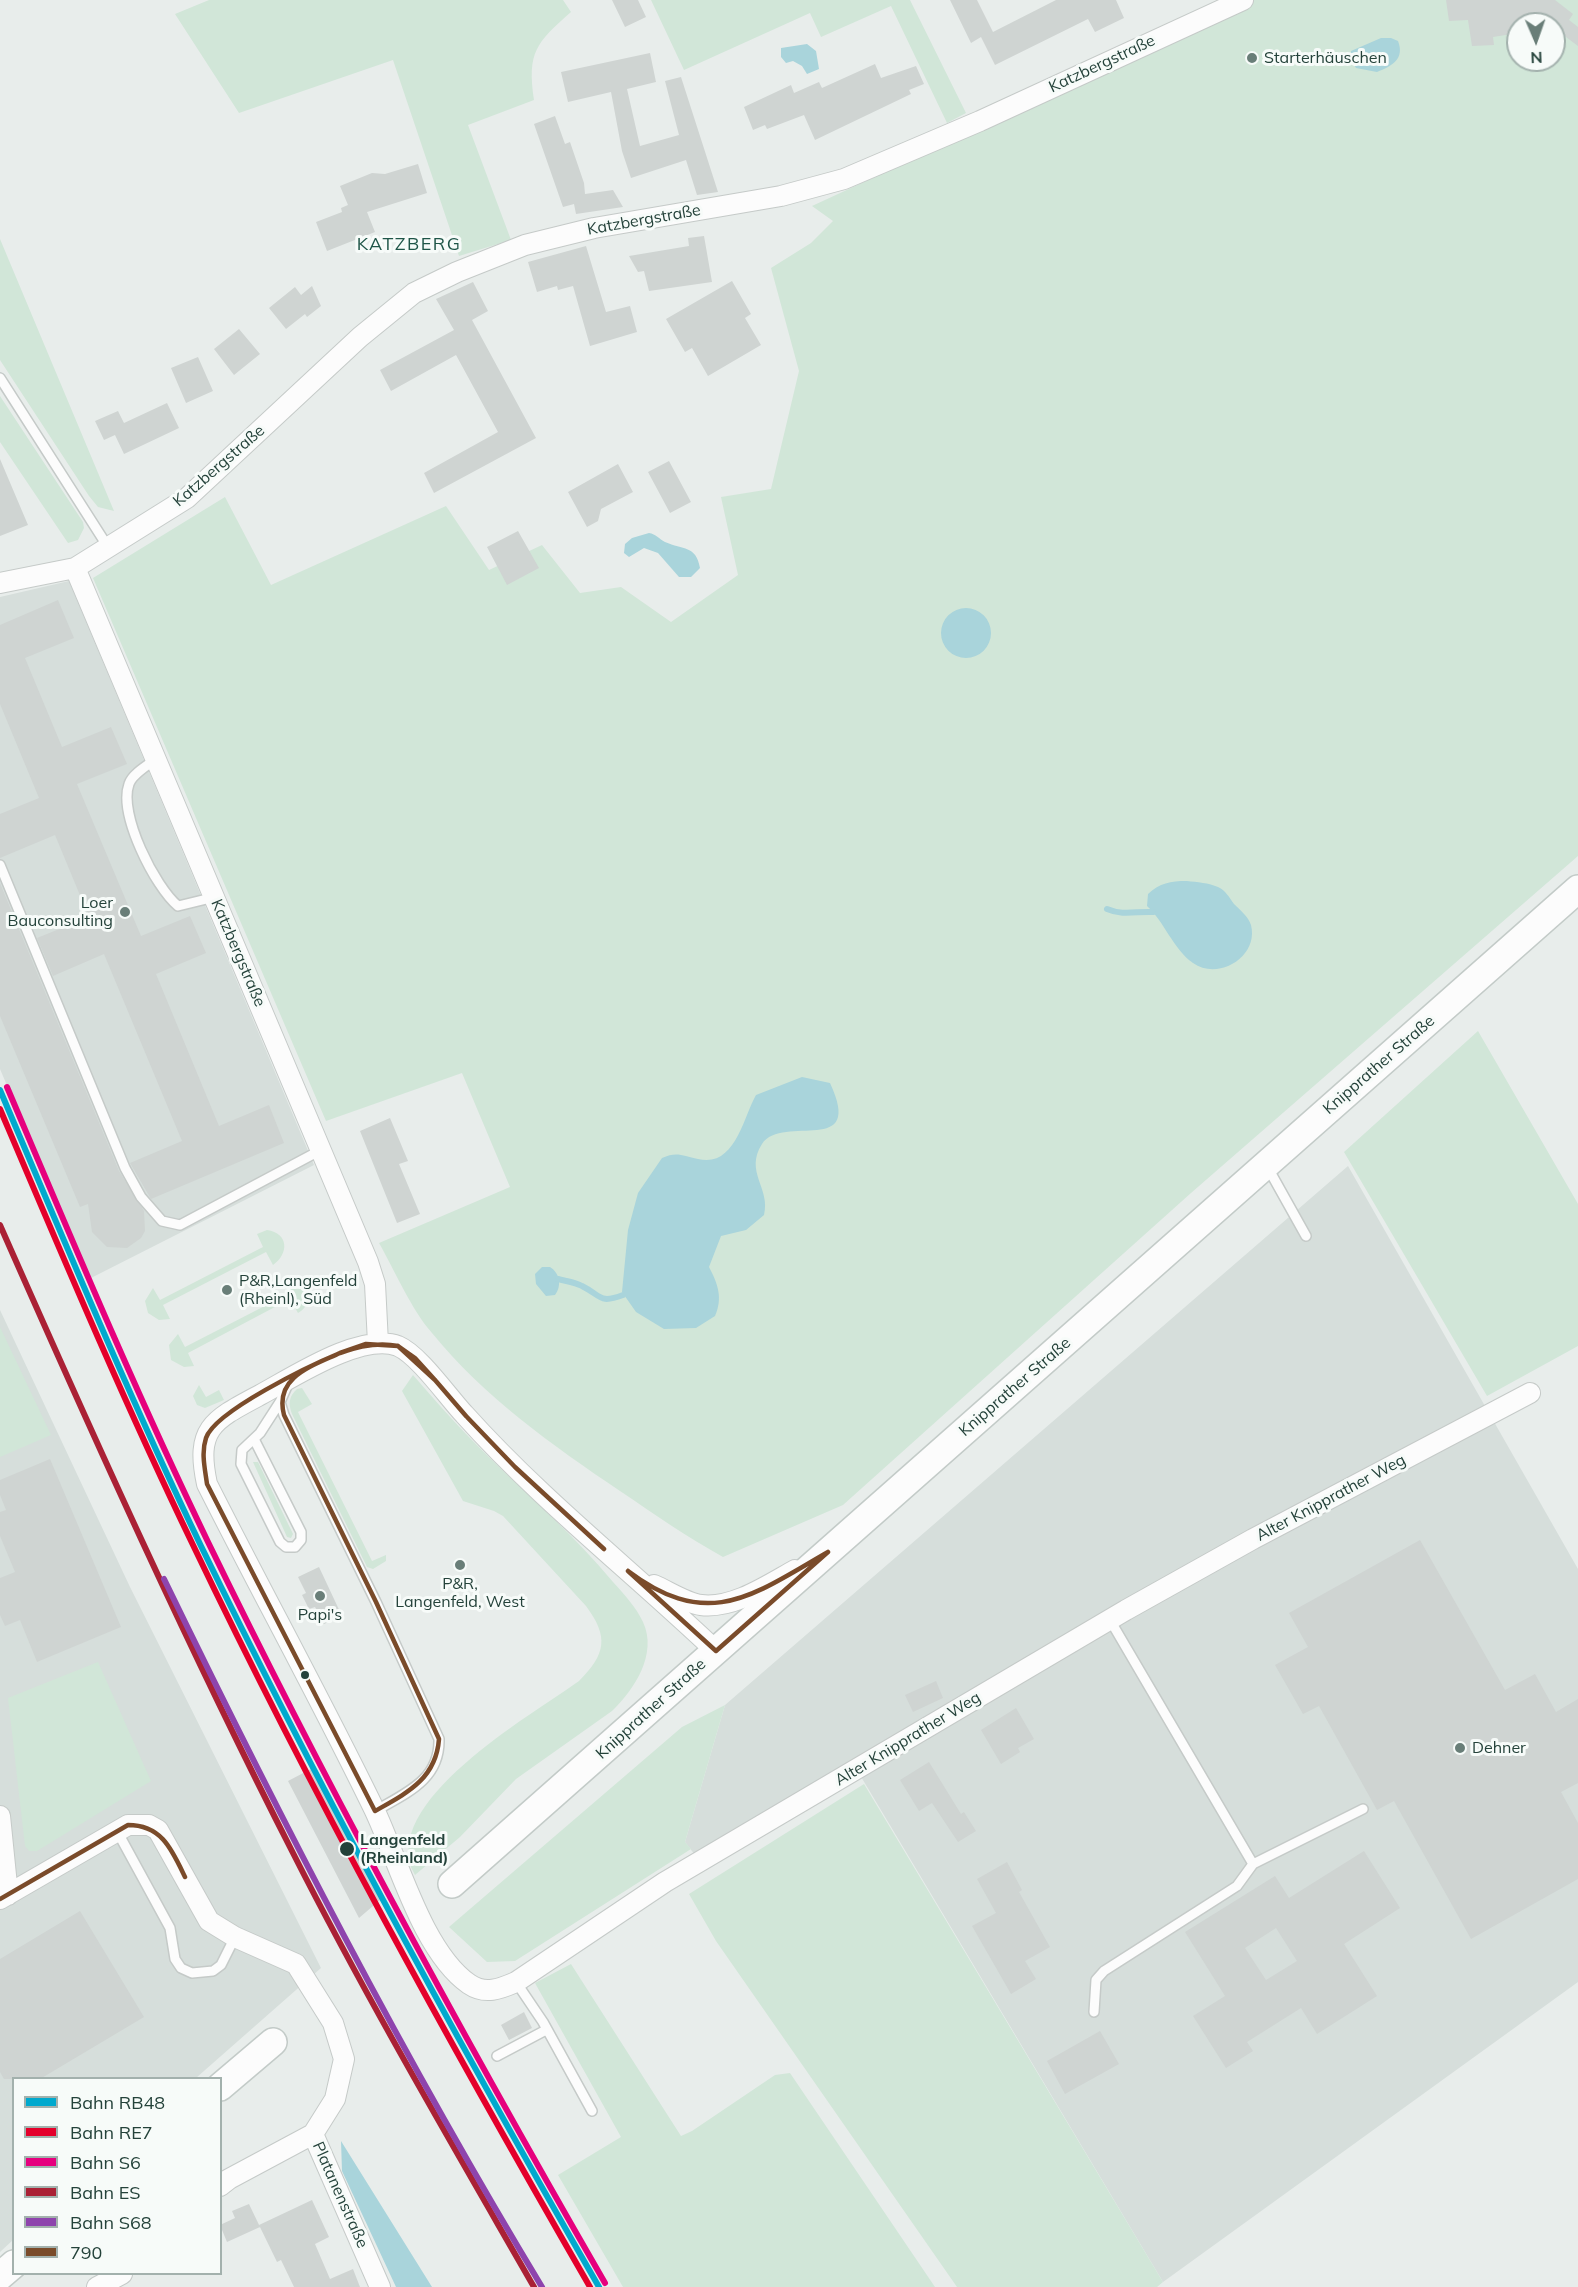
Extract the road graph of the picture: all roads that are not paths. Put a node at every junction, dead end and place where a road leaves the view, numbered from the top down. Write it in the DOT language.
graph roads {
  1 [pos="1243,0"];
  2 [pos="0,378"];
  3 [pos="108,547"];
  4 [pos="75,568"];
  5 [pos="0,584"];
  6 [pos="156,759"];
  7 [pos="0,865"];
  8 [pos="1578,890"];
  9 [pos="214,897"];
  10 [pos="322,1150"];
  11 [pos="1266,1165"];
  12 [pos="1306,1236"];
  13 [pos="378,1343"];
  14 [pos="293,1377"];
  15 [pos="1530,1393"];
  16 [pos="280,1402"];
  17 [pos="254,1439"];
  18 [pos="828,1552"];
  19 [pos="637,1578"];
  20 [pos="1110,1620"];
  21 [pos="716,1651"];
  22 [pos="1363,1809"];
  23 [pos="375,1811"];
  24 [pos="0,1816"];
  25 [pos="117,1830"];
  26 [pos="1253,1864"];
  27 [pos="452,1884"];
  28 [pos="4,1897"];
  29 [pos="235,1937"];
  30 [pos="516,1982"];
  31 [pos="1094,2012"];
  32 [pos="546,2030"];
  33 [pos="273,2042"];
  34 [pos="497,2056"];
  35 [pos="222,2085"];
  36 [pos="592,2111"];
  37 [pos="313,2134"];
  38 [pos="222,2184"];
  39 [pos="12,2266"];
  40 [pos="0,2276"];
  41 [pos="120,2280"];
  42 [pos="97,2287"];
  43 [pos="381,2287"];
  1 -- 3 [label="street, Katzbergstraße"];
  2 -- 3 [label="lane"];
  3 -- 4 [label="street, Katzbergstraße"];
  4 -- 5 [label="street, Katzbergstraße"];
  4 -- 6 [label="street, Katzbergstraße"];
  6 -- 9 [label="street, Katzbergstraße"];
  6 -- 9 [label="lane"];
  7 -- 10 [label="lane"];
  8 -- 11 [label="main road, Knipprather Straße"];
  9 -- 10 [label="street, Katzbergstraße"];
  10 -- 13 [label="street, Katzbergstraße"];
  11 -- 12 [label="lane"];
  11 -- 18 [label="main road, Knipprather Straße"];
  13 -- 14 [label="street"];
  13 -- 19 [label="street"];
  14 -- 16 [label="lane"];
  14 -- 23 [label="street"];
  15 -- 20 [label="street, Alter Knipprather Weg"];
  16 -- 17 [label="lane"];
  16 -- 23 [label="lane"];
  17 -- 17 [label="lane"];
  18 -- 19 [label="street"];
  18 -- 21 [label="main road, Knipprather Straße"];
  19 -- 21 [label="street"];
  20 -- 26 [label="lane"];
  20 -- 30 [label="street, Alter Knipprather Weg"];
  21 -- 27 [label="main road, Knipprather Straße"];
  22 -- 26 [label="lane"];
  23 -- 30 [label="street, Alter Knipprather Weg"];
  24 -- 28 [label="street"];
  25 -- 28 [label="street"];
  25 -- 29 [label="street"];
  25 -- 29 [label="lane"];
  26 -- 31 [label="lane"];
  29 -- 37 [label="street"];
  30 -- 32 [label="lane"];
  32 -- 34 [label="lane"];
  32 -- 36 [label="lane"];
  33 -- 35 [label="main road"];
  37 -- 38 [label="street, Platanenstraße"];
  37 -- 43 [label="street, Platanenstraße"];
  39 -- 40 [label="main road"];
  41 -- 42 [label="street"];
}
